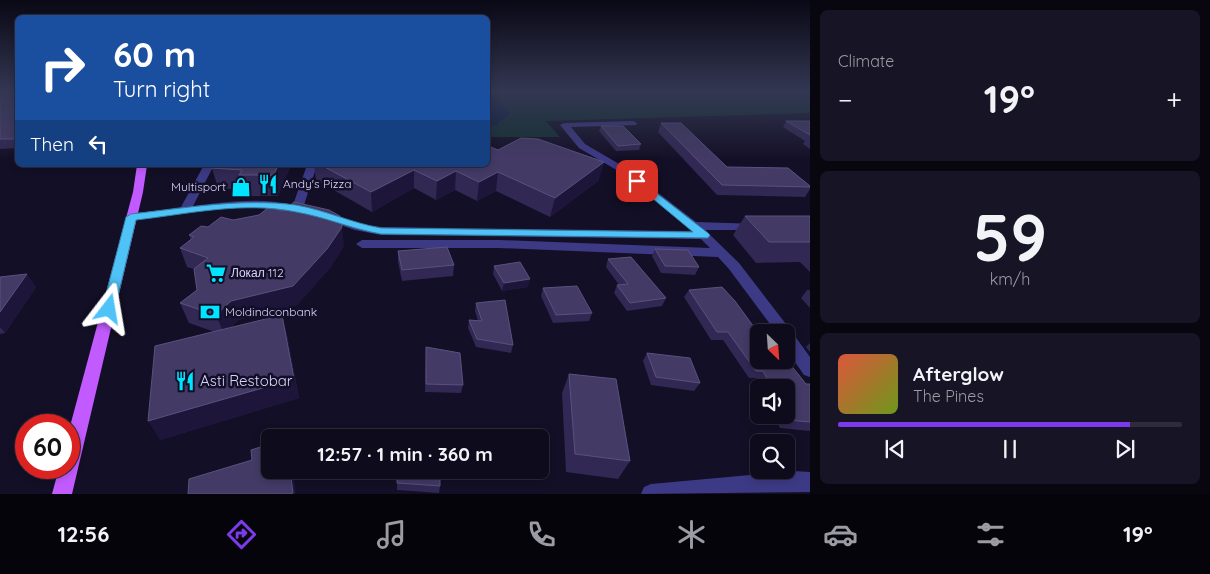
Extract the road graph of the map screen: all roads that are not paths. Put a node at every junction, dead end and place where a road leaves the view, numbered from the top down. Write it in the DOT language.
graph roads {
  1 [pos="634,123"];
  2 [pos="576,152"];
  3 [pos="596,153"];
  4 [pos="142,167"];
  5 [pos="208,167"];
  6 [pos="311,167"];
  7 [pos="297,209"];
  8 [pos="184,211"];
  9 [pos="131,217"];
  10 [pos="693,226"];
  11 [pos="767,226"];
  12 [pos="704,235"];
  13 [pos="362,244"];
  14 [pos="722,253"];
  15 [pos="778,324"];
  16 [pos="795,349"];
  17 [pos="810,370"];
  18 [pos="810,482"];
  19 [pos="62,494"];
  20 [pos="651,494"];
  1 -- 3 [label="street"];
  2 -- 3 [label="street"];
  3 -- 10 [label="street"];
  4 -- 9 [label="main road"];
  5 -- 8 [label="street"];
  6 -- 7 [label="street"];
  7 -- 8 [label="street"];
  7 -- 12 [label="street"];
  8 -- 9 [label="street"];
  9 -- 19 [label="main road"];
  10 -- 11 [label="street"];
  10 -- 12 [label="street"];
  12 -- 14 [label="street"];
  13 -- 14 [label="street"];
  14 -- 15 [label="street"];
  16 -- 17 [label="street"];
  18 -- 20 [label="street"];
}
